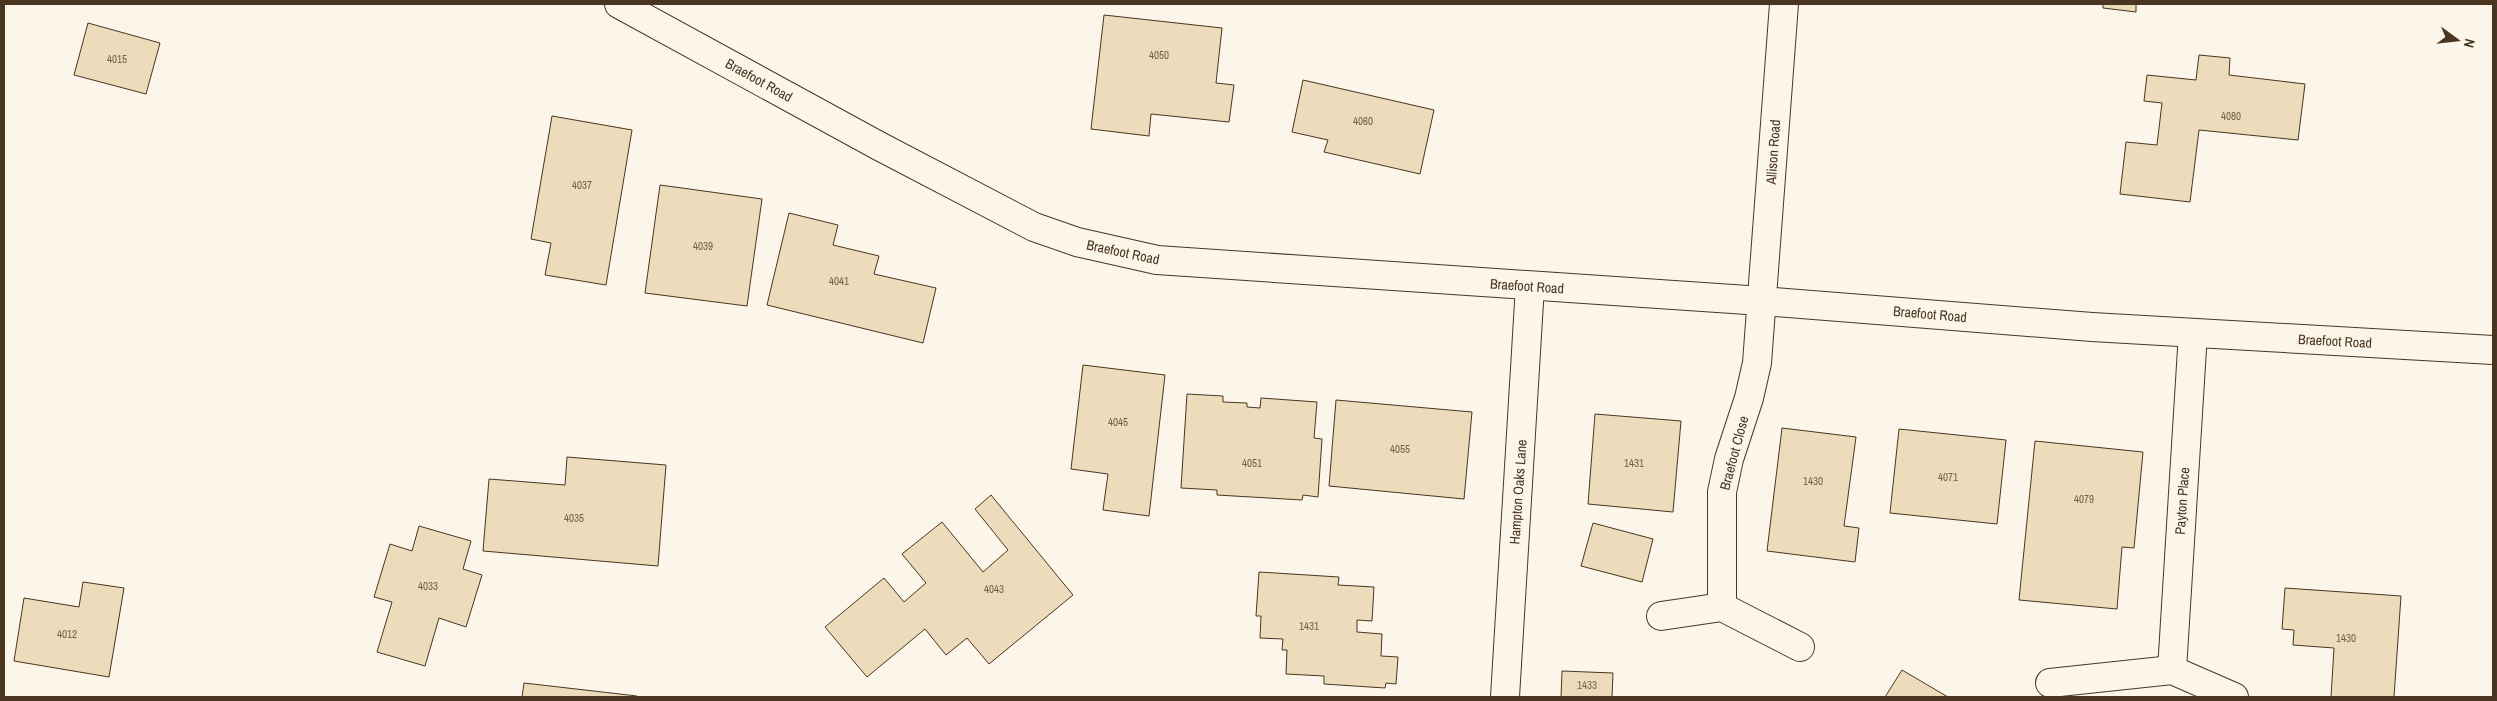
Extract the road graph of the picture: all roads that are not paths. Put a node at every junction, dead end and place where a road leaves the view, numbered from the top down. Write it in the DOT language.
graph roads {
  1 [pos="619,4"];
  2 [pos="1784,4"];
  3 [pos="1530,286"];
  4 [pos="1762,301"];
  5 [pos="2193,333"];
  6 [pos="2493,350"];
  7 [pos="1722,607"];
  8 [pos="1661,616"];
  9 [pos="1800,647"];
  10 [pos="2172,670"];
  11 [pos="2050,683"];
  12 [pos="1505,697"];
  13 [pos="2234,697"];
  1 -- 3 [label="street, Braefoot Road"];
  2 -- 4 [label="street, Allison Road"];
  3 -- 4 [label="street, Braefoot Road"];
  3 -- 12 [label="street, Hampton Oaks Lane"];
  4 -- 5 [label="street, Braefoot Road"];
  4 -- 7 [label="street, Braefoot Close"];
  5 -- 6 [label="street, Braefoot Road"];
  5 -- 10 [label="street, Payton Place"];
  7 -- 8 [label="street"];
  7 -- 9 [label="street"];
  10 -- 11 [label="street"];
  10 -- 13 [label="street"];
}
